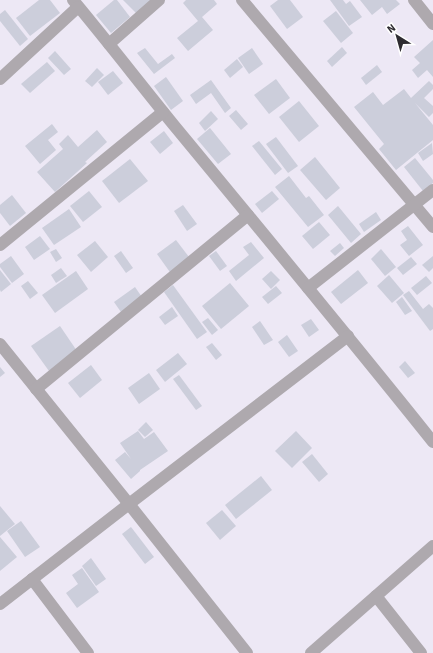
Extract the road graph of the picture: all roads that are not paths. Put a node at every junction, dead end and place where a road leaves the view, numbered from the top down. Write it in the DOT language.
graph roads {
  1 [pos="158,0"];
  2 [pos="242,0"];
  3 [pos="414,0"];
  4 [pos="75,3"];
  5 [pos="433,24"];
  6 [pos="109,44"];
  7 [pos="0,79"];
  8 [pos="163,112"];
  9 [pos="433,190"];
  10 [pos="415,205"];
  11 [pos="248,215"];
  12 [pos="433,227"];
  13 [pos="0,245"];
  14 [pos="308,288"];
  15 [pos="348,336"];
  16 [pos="0,344"];
  17 [pos="36,389"];
  18 [pos="433,442"];
  19 [pos="129,504"];
  20 [pos="433,546"];
  21 [pos="32,579"];
  22 [pos="376,596"];
  23 [pos="0,604"];
  24 [pos="88,653"];
  25 [pos="247,653"];
  26 [pos="311,653"];
  27 [pos="421,653"];
  1 -- 6 [label="street"];
  2 -- 10 [label="street"];
  3 -- 5 [label="street"];
  4 -- 6 [label="street"];
  4 -- 7 [label="street"];
  6 -- 8 [label="street"];
  8 -- 11 [label="street"];
  8 -- 13 [label="street"];
  9 -- 10 [label="street"];
  10 -- 12 [label="street"];
  10 -- 14 [label="street"];
  11 -- 14 [label="street"];
  11 -- 17 [label="street"];
  14 -- 15 [label="street"];
  15 -- 18 [label="street"];
  15 -- 19 [label="street"];
  16 -- 17 [label="street"];
  17 -- 19 [label="street"];
  19 -- 21 [label="street"];
  19 -- 25 [label="street"];
  20 -- 22 [label="street"];
  21 -- 23 [label="street"];
  21 -- 24 [label="street"];
  22 -- 26 [label="street"];
  22 -- 27 [label="street"];
}
